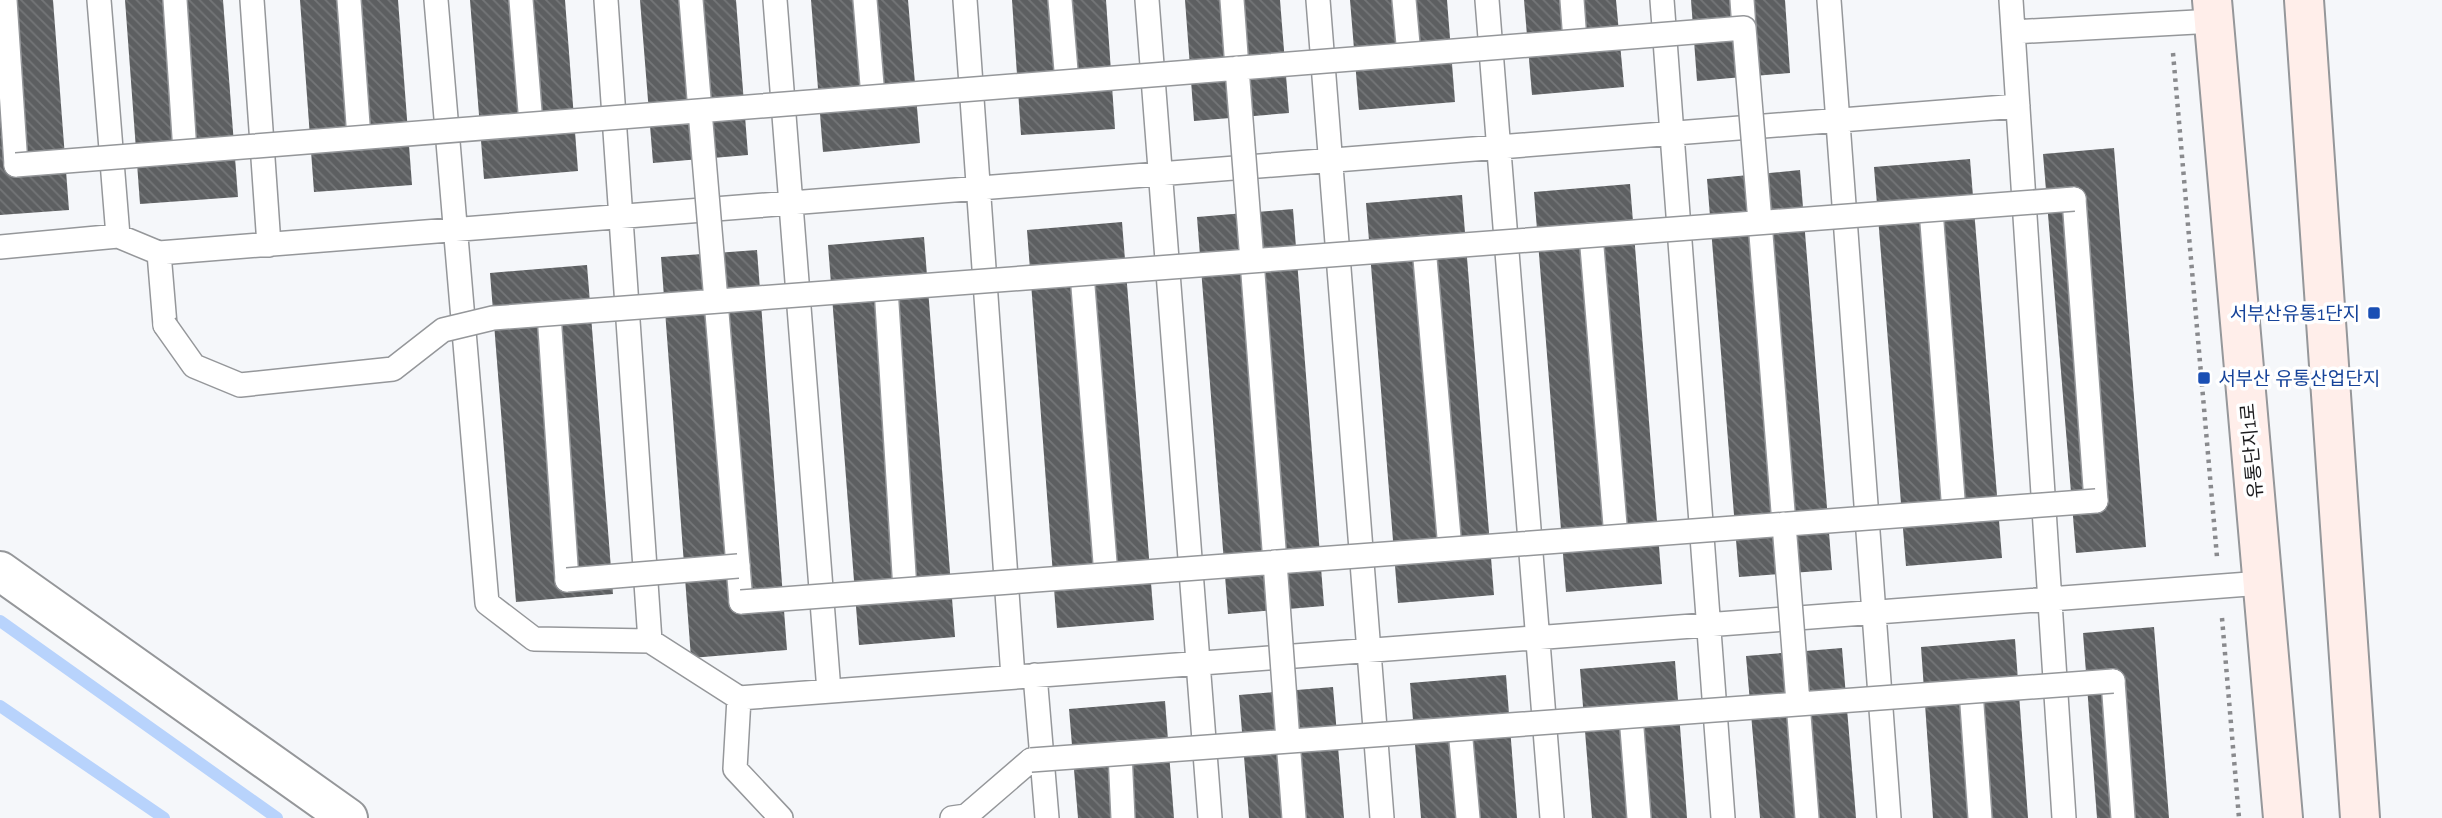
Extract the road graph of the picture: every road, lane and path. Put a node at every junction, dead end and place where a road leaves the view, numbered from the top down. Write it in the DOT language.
graph roads {
  1 [pos="5,0"];
  2 [pos="99,0"];
  3 [pos="175,0"];
  4 [pos="252,0"];
  5 [pos="349,0"];
  6 [pos="436,0"];
  7 [pos="521,0"];
  8 [pos="606,0"];
  9 [pos="691,0"];
  10 [pos="775,0"];
  11 [pos="864,0"];
  12 [pos="965,0"];
  13 [pos="1060,0"];
  14 [pos="1147,0"];
  15 [pos="1232,0"];
  16 [pos="1318,0"];
  17 [pos="1404,0"];
  18 [pos="1488,0"];
  19 [pos="1572,0"];
  20 [pos="1662,0"];
  21 [pos="1742,0"];
  22 [pos="1829,0"];
  23 [pos="2011,0"];
  24 [pos="2304,0"];
  25 [pos="2213,10"];
  26 [pos="2170,23"];
  27 [pos="1744,28"];
  28 [pos="2013,32"];
  29 [pos="1575,41"];
  30 [pos="1409,55"];
  31 [pos="1237,68"];
  32 [pos="1067,82"];
  33 [pos="873,97"];
  34 [pos="2018,106"];
  35 [pos="700,111"];
  36 [pos="1838,121"];
  37 [pos="531,124"];
  38 [pos="1672,134"];
  39 [pos="359,138"];
  40 [pos="1499,148"];
  41 [pos="185,152"];
  42 [pos="1330,161"];
  43 [pos="1160,174"];
  44 [pos="978,189"];
  45 [pos="791,204"];
  46 [pos="1931,210"];
  47 [pos="621,217"];
  48 [pos="1760,222"];
  49 [pos="456,230"];
  50 [pos="1591,235"];
  51 [pos="118,236"];
  52 [pos="269,245"];
  53 [pos="0,247"];
  54 [pos="1424,247"];
  55 [pos="159,253"];
  56 [pos="1252,261"];
  57 [pos="1082,274"];
  58 [pos="886,289"];
  59 [pos="716,301"];
  60 [pos="549,314"];
  61 [pos="1954,512"];
  62 [pos="1784,524"];
  63 [pos="1616,537"];
  64 [pos="1450,549"];
  65 [pos="1275,562"];
  66 [pos="738,566"];
  67 [pos="0,570"];
  68 [pos="1106,575"];
  69 [pos="2263,583"];
  70 [pos="2220,587"];
  71 [pos="905,590"];
  72 [pos="2050,599"];
  73 [pos="1874,613"];
  74 [pos="1709,625"];
  75 [pos="1538,638"];
  76 [pos="650,641"];
  77 [pos="1369,651"];
  78 [pos="1198,663"];
  79 [pos="1024,676"];
  80 [pos="829,691"];
  81 [pos="1971,691"];
  82 [pos="738,698"];
  83 [pos="1798,703"];
  84 [pos="1631,716"];
  85 [pos="1460,729"];
  86 [pos="1288,741"];
  87 [pos="1120,754"];
  88 [pos="348,818"];
  89 [pos="781,818"];
  90 [pos="952,818"];
  91 [pos="1047,818"];
  92 [pos="1123,818"];
  93 [pos="1210,818"];
  94 [pos="1294,818"];
  95 [pos="1382,818"];
  96 [pos="1468,818"];
  97 [pos="1552,818"];
  98 [pos="1639,818"];
  99 [pos="1723,818"];
  100 [pos="1807,818"];
  101 [pos="1889,818"];
  102 [pos="1980,818"];
  103 [pos="2064,818"];
  104 [pos="2123,818"];
  105 [pos="2239,818"];
  106 [pos="2283,818"];
  107 [pos="2360,818"];
  1 -- 41 [label="lane, bridge"];
  2 -- 51 [label="lane"];
  3 -- 41 [label="lane"];
  4 -- 52 [label="lane"];
  5 -- 39 [label="lane"];
  6 -- 49 [label="lane"];
  7 -- 37 [label="lane"];
  8 -- 47 [label="lane"];
  9 -- 35 [label="lane"];
  10 -- 45 [label="lane"];
  11 -- 33 [label="lane"];
  12 -- 44 [label="lane"];
  13 -- 32 [label="lane"];
  14 -- 43 [label="lane"];
  15 -- 31 [label="lane"];
  16 -- 42 [label="lane"];
  17 -- 30 [label="lane"];
  18 -- 40 [label="lane"];
  19 -- 29 [label="lane"];
  20 -- 38 [label="lane"];
  21 -- 27 [label="lane"];
  22 -- 36 [label="lane"];
  23 -- 28 [label="lane"];
  24 -- 107 [label="main road"];
  25 -- 26 [label="lane"];
  25 -- 69 [label="main road, 유통단지1로"];
  26 -- 28 [label="lane"];
  26 -- 70 [label="path"];
  27 -- 29 [label="lane, bridge"];
  27 -- 48 [label="lane, bridge"];
  28 -- 34 [label="lane"];
  29 -- 30 [label="lane, bridge"];
  30 -- 31 [label="lane, bridge"];
  31 -- 32 [label="lane, bridge"];
  31 -- 56 [label="lane, bridge"];
  32 -- 33 [label="lane, bridge"];
  33 -- 35 [label="lane, bridge"];
  34 -- 36 [label="lane"];
  34 -- 72 [label="lane"];
  35 -- 37 [label="lane, bridge"];
  35 -- 59 [label="lane, bridge"];
  36 -- 38 [label="lane"];
  36 -- 73 [label="lane"];
  37 -- 39 [label="lane, bridge"];
  38 -- 40 [label="lane"];
  38 -- 74 [label="lane"];
  39 -- 41 [label="lane, bridge"];
  40 -- 42 [label="lane"];
  40 -- 75 [label="lane"];
  42 -- 43 [label="lane"];
  42 -- 77 [label="lane"];
  43 -- 44 [label="lane"];
  43 -- 78 [label="lane"];
  44 -- 45 [label="lane"];
  44 -- 79 [label="lane"];
  45 -- 47 [label="lane"];
  45 -- 80 [label="lane"];
  46 -- 48 [label="lane, bridge"];
  46 -- 61 [label="lane"];
  46 -- 61 [label="lane, bridge"];
  47 -- 49 [label="lane"];
  47 -- 76 [label="lane"];
  48 -- 50 [label="lane, bridge"];
  48 -- 62 [label="lane"];
  49 -- 52 [label="lane"];
  49 -- 76 [label="lane"];
  50 -- 54 [label="lane, bridge"];
  50 -- 63 [label="lane"];
  51 -- 53 [label="lane"];
  51 -- 55 [label="lane"];
  52 -- 55 [label="lane"];
  54 -- 56 [label="lane, bridge"];
  54 -- 64 [label="lane"];
  55 -- 60 [label="lane, bridge"];
  56 -- 57 [label="lane, bridge"];
  56 -- 65 [label="lane"];
  57 -- 58 [label="lane, bridge"];
  57 -- 68 [label="lane"];
  58 -- 59 [label="lane, bridge"];
  58 -- 71 [label="lane"];
  59 -- 60 [label="lane, bridge"];
  59 -- 66 [label="lane"];
  60 -- 66 [label="lane, bridge"];
  61 -- 62 [label="lane, bridge"];
  62 -- 63 [label="lane, bridge"];
  62 -- 83 [label="lane, bridge"];
  63 -- 64 [label="lane, bridge"];
  64 -- 65 [label="lane, bridge"];
  65 -- 68 [label="lane, bridge"];
  65 -- 86 [label="lane, bridge"];
  66 -- 71 [label="lane, bridge"];
  67 -- 88 [label="street"];
  68 -- 71 [label="lane, bridge"];
  69 -- 70 [label="lane"];
  69 -- 106 [label="main road, 유통단지1로"];
  70 -- 72 [label="lane"];
  70 -- 105 [label="path"];
  72 -- 73 [label="lane"];
  72 -- 103 [label="lane"];
  73 -- 74 [label="lane"];
  73 -- 101 [label="lane"];
  74 -- 75 [label="lane"];
  74 -- 99 [label="lane"];
  75 -- 77 [label="lane"];
  75 -- 97 [label="lane"];
  76 -- 82 [label="lane"];
  77 -- 78 [label="lane"];
  77 -- 95 [label="lane"];
  78 -- 79 [label="lane"];
  78 -- 93 [label="lane"];
  79 -- 80 [label="lane"];
  79 -- 91 [label="lane"];
  80 -- 82 [label="lane"];
  81 -- 83 [label="lane, bridge"];
  81 -- 102 [label="lane"];
  81 -- 104 [label="lane, bridge"];
  82 -- 89 [label="lane"];
  83 -- 84 [label="lane, bridge"];
  83 -- 100 [label="lane"];
  84 -- 85 [label="lane, bridge"];
  84 -- 98 [label="lane"];
  85 -- 86 [label="lane, bridge"];
  85 -- 96 [label="lane"];
  86 -- 87 [label="lane, bridge"];
  86 -- 94 [label="lane"];
  87 -- 90 [label="lane, bridge"];
  87 -- 92 [label="lane"];
}
